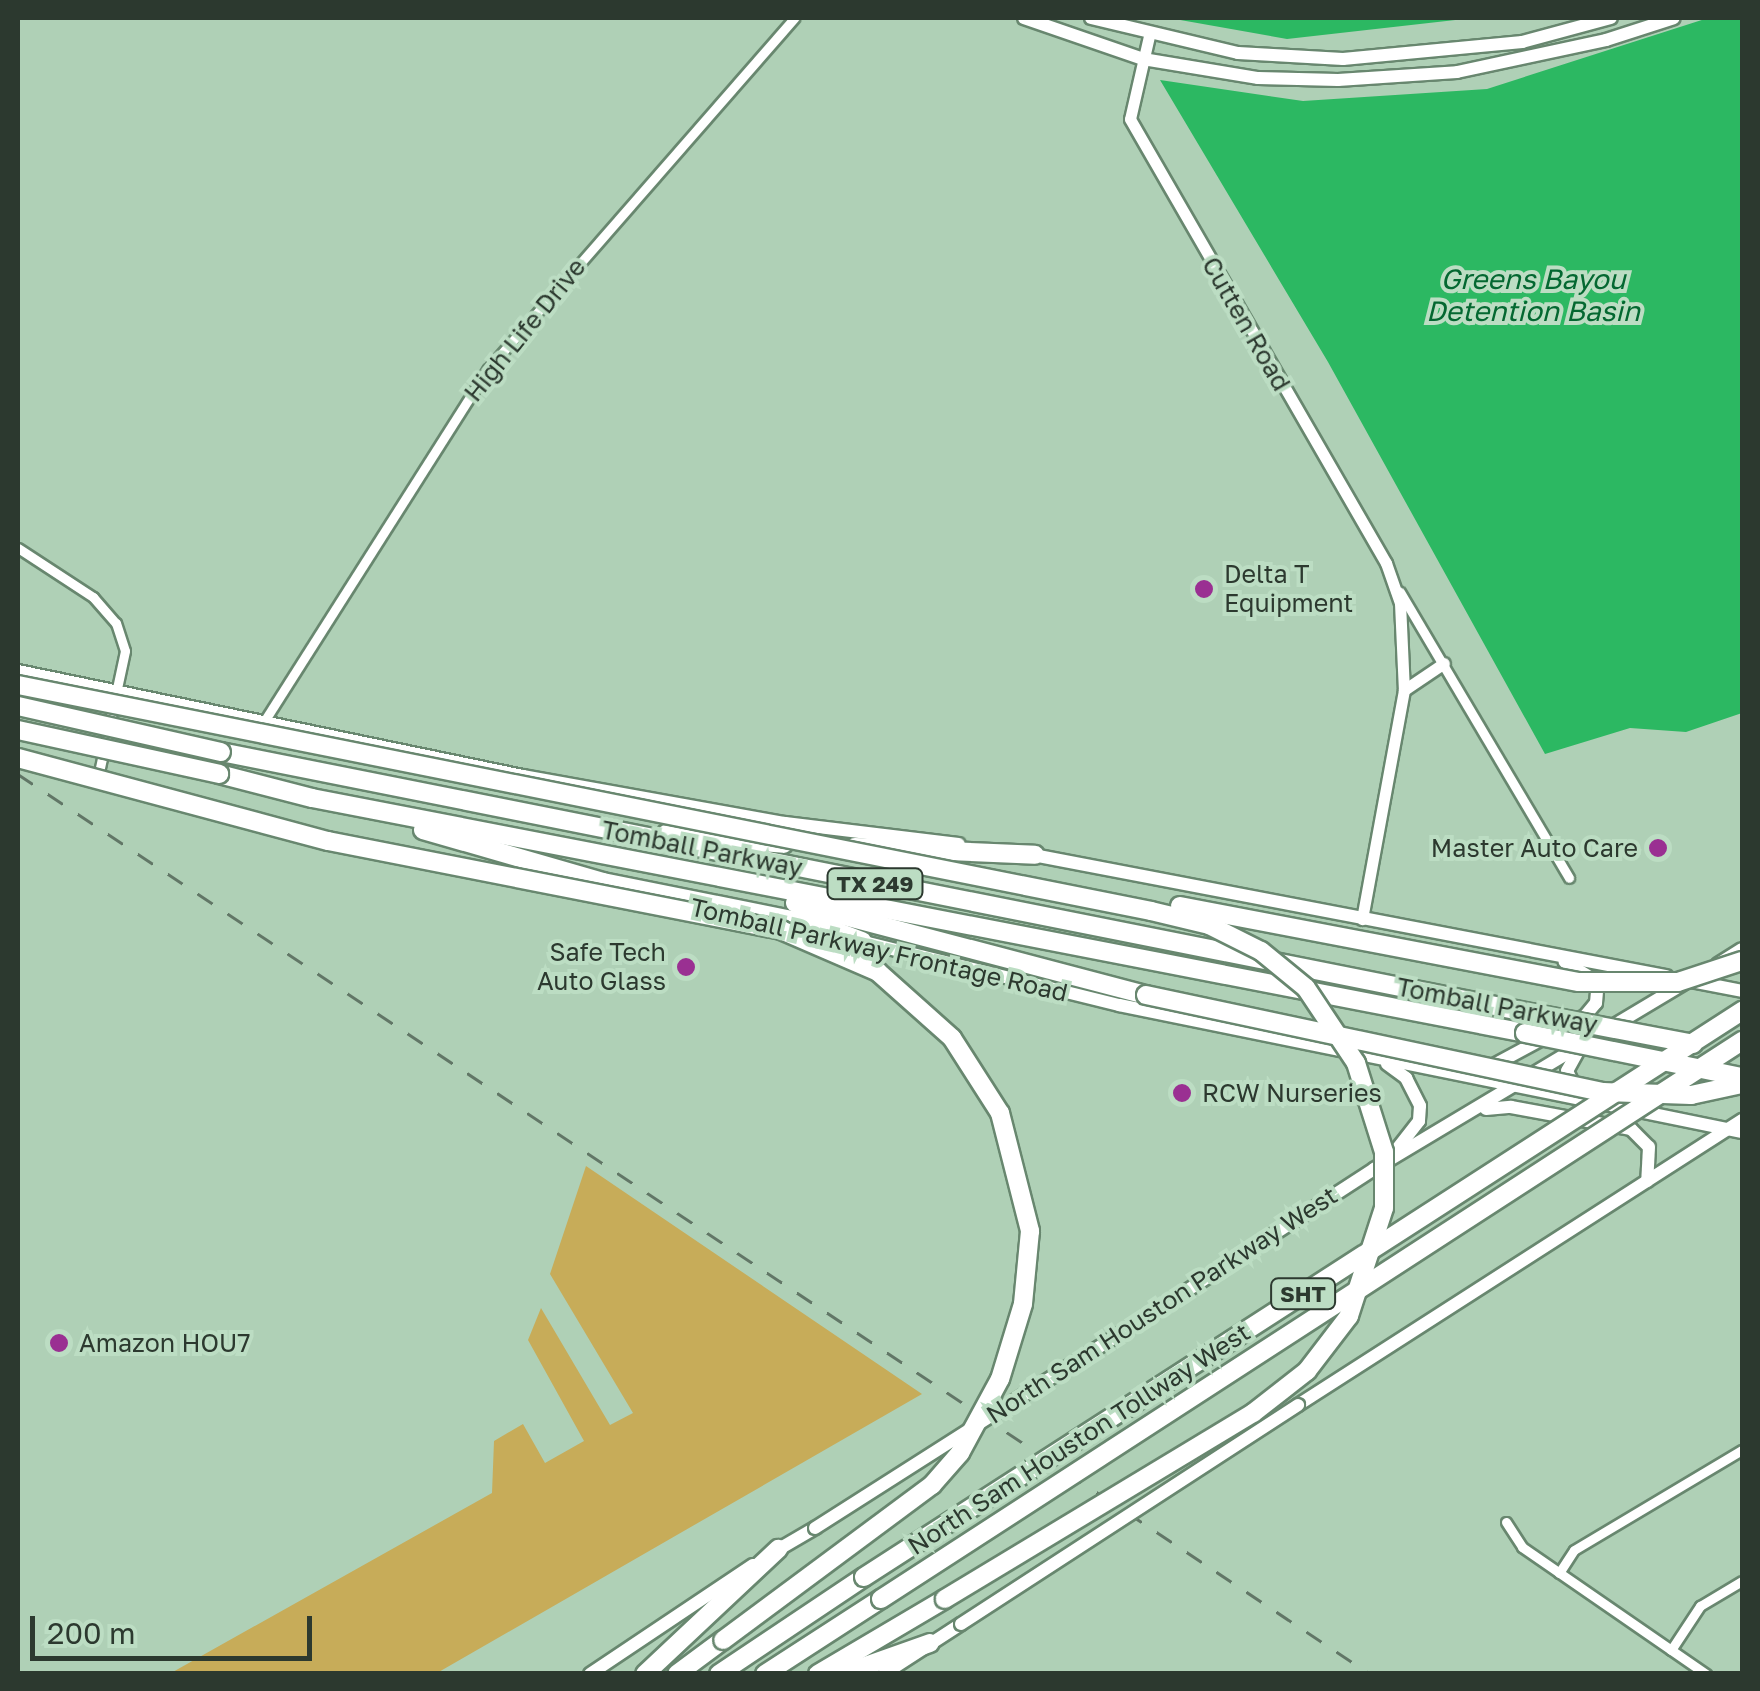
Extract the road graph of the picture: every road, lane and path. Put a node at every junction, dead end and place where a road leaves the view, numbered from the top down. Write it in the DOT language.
graph roads {
  1 [pos="794,18"];
  2 [pos="1024,18"];
  3 [pos="1090,18"];
  4 [pos="1611,18"];
  5 [pos="1674,18"];
  6 [pos="1149,36"];
  7 [pos="1142,58"];
  8 [pos="18,548"];
  9 [pos="1393,584"];
  10 [pos="1444,663"];
  11 [pos="18,671"];
  12 [pos="18,685"];
  13 [pos="1404,690"];
  14 [pos="119,695"];
  15 [pos="18,706"];
  16 [pos="263,724"];
  17 [pos="18,730"];
  18 [pos="18,760"];
  19 [pos="99,772"];
  20 [pos="312,798"];
  21 [pos="628,835"];
  22 [pos="791,840"];
  23 [pos="1034,855"];
  24 [pos="620,858"];
  25 [pos="1569,878"];
  26 [pos="1362,918"];
  27 [pos="862,941"];
  28 [pos="1742,949"];
  29 [pos="1546,952"];
  30 [pos="1742,961"];
  31 [pos="1689,980"];
  32 [pos="1742,991"];
  33 [pos="1742,1012"];
  34 [pos="1587,1042"];
  35 [pos="1742,1042"];
  36 [pos="1742,1054"];
  37 [pos="1381,1059"];
  38 [pos="1434,1070"];
  39 [pos="1742,1080"];
  40 [pos="1514,1086"];
  41 [pos="1592,1100"];
  42 [pos="1474,1112"];
  43 [pos="1742,1120"];
  44 [pos="1735,1131"];
  45 [pos="1374,1169"];
  46 [pos="1648,1180"];
  47 [pos="1742,1450"];
  48 [pos="1506,1522"];
  49 [pos="778,1549"];
  50 [pos="1559,1573"];
  51 [pos="1742,1581"];
  52 [pos="930,1643"];
  53 [pos="1672,1650"];
  54 [pos="590,1674"];
  55 [pos="645,1674"];
  56 [pos="677,1674"];
  57 [pos="718,1674"];
  58 [pos="764,1674"];
  59 [pos="818,1674"];
  60 [pos="843,1674"];
  61 [pos="884,1674"];
  62 [pos="1706,1674"];
  1 -- 16 [label="street, High Life Drive"];
  2 -- 7 [label="main road"];
  3 -- 6 [label="main road"];
  4 -- 6 [label="main road"];
  5 -- 7 [label="main road"];
  6 -- 7 [label="street, Cutten Road"];
  7 -- 9 [label="street, Cutten Road"];
  8 -- 14 [label="street"];
  9 -- 10 [label="street, Cutten Road"];
  9 -- 13 [label="street, Cutten Road"];
  10 -- 13 [label="street"];
  10 -- 25 [label="street, Cutten Road"];
  11 -- 14 [label="main road"];
  12 -- 22 [label="highway, bridge"];
  13 -- 26 [label="street, Cutten Road"];
  14 -- 16 [label="main road"];
  14 -- 19 [label="street"];
  15 -- 21 [label="highway, Tomball Parkway / TX 249, bridge"];
  16 -- 23 [label="main road"];
  17 -- 20 [label="highway, Tomball Parkway / TX 249, bridge"];
  18 -- 19 [label="main road, Tomball Parkway Frontage Road"];
  18 -- 56 [label="highway, bridge"];
  19 -- 27 [label="main road, Tomball Parkway Frontage Road"];
  20 -- 24 [label="highway, Tomball Parkway / TX 249"];
  20 -- 27 [label="highway"];
  21 -- 23 [label="highway"];
  21 -- 36 [label="highway, Tomball Parkway / TX 249, bridge"];
  22 -- 30 [label="highway, bridge"];
  22 -- 59 [label="highway, bridge"];
  23 -- 26 [label="main road"];
  24 -- 39 [label="highway, Tomball Parkway / TX 249, bridge"];
  24 -- 39 [label="highway, bridge"];
  26 -- 29 [label="main road"];
  27 -- 37 [label="main road, Tomball Parkway Frontage Road"];
  28 -- 31 [label="main road, North Sam Houston Parkway West"];
  29 -- 31 [label="main road"];
  29 -- 38 [label="main road"];
  31 -- 32 [label="main road"];
  31 -- 34 [label="main road, North Sam Houston Parkway West"];
  33 -- 57 [label="highway, North Sam Houston Tollway West / SHT, bridge"];
  34 -- 40 [label="main road, North Sam Houston Parkway West"];
  34 -- 41 [label="main road"];
  35 -- 58 [label="highway, North Sam Houston Tollway West / SHT, bridge"];
  37 -- 38 [label="main road, Tomball Parkway Frontage Road"];
  37 -- 45 [label="main road"];
  38 -- 40 [label="main road, Tomball Parkway Frontage Road"];
  40 -- 41 [label="main road, Tomball Parkway Frontage Road"];
  40 -- 42 [label="main road, North Sam Houston Parkway West"];
  41 -- 44 [label="main road, Tomball Parkway Frontage Road"];
  42 -- 45 [label="main road, North Sam Houston Parkway West"];
  42 -- 46 [label="main road"];
  43 -- 44 [label="main road"];
  44 -- 46 [label="main road"];
  45 -- 49 [label="main road, North Sam Houston Parkway West, bridge"];
  46 -- 52 [label="main road, bridge"];
  47 -- 50 [label="street"];
  48 -- 50 [label="street"];
  49 -- 54 [label="main road, North Sam Houston Parkway West"];
  49 -- 55 [label="highway"];
  50 -- 53 [label="street"];
  51 -- 53 [label="street"];
  52 -- 60 [label="highway"];
  52 -- 61 [label="main road"];
  53 -- 62 [label="street"];
}
